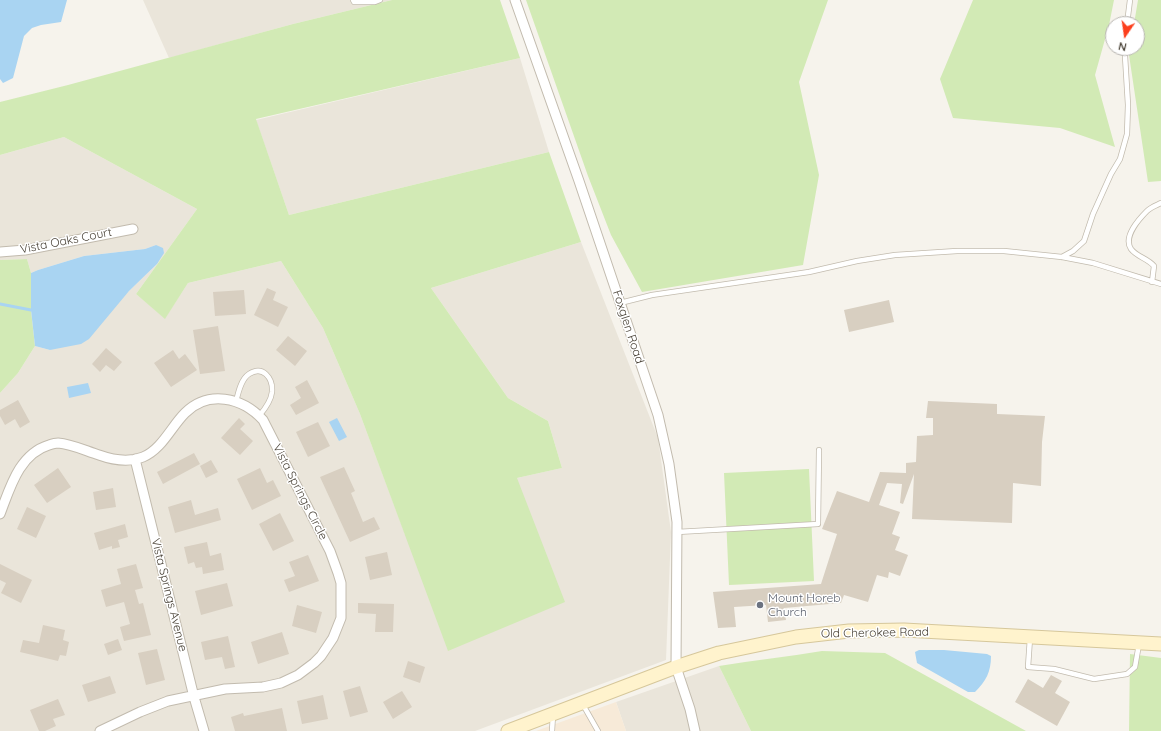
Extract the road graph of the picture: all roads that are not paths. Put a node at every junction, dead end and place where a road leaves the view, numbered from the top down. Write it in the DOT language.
graph roads {
  1 [pos="353,0"];
  2 [pos="380,0"];
  3 [pos="515,0"];
  4 [pos="1130,0"];
  5 [pos="1128,16"];
  6 [pos="1125,56"];
  7 [pos="1161,203"];
  8 [pos="133,229"];
  9 [pos="0,252"];
  10 [pos="1062,257"];
  11 [pos="1152,282"];
  12 [pos="1161,284"];
  13 [pos="620,302"];
  14 [pos="236,402"];
  15 [pos="259,416"];
  16 [pos="819,450"];
  17 [pos="135,459"];
  18 [pos="0,514"];
  19 [pos="677,532"];
  20 [pos="1030,636"];
  21 [pos="1140,642"];
  22 [pos="1161,644"];
  23 [pos="676,667"];
  24 [pos="194,697"];
  25 [pos="582,703"];
  26 [pos="553,715"];
  27 [pos="100,731"];
  28 [pos="204,731"];
  29 [pos="508,731"];
  30 [pos="552,731"];
  31 [pos="598,731"];
  32 [pos="695,731"];
  1 -- 2 [label="lane"];
  3 -- 13 [label="street, Foxglen Road"];
  4 -- 5 [label="lane"];
  6 -- 10 [label="lane"];
  7 -- 11 [label="lane"];
  8 -- 9 [label="street, Vista Oaks Court"];
  10 -- 11 [label="lane"];
  10 -- 13 [label="lane"];
  11 -- 12 [label="lane"];
  13 -- 19 [label="street, Foxglen Road"];
  14 -- 15 [label="street, Vista Springs Circle"];
  14 -- 15 [label="lane"];
  14 -- 17 [label="street, Vista Springs Circle"];
  15 -- 24 [label="street, Vista Springs Circle"];
  16 -- 19 [label="lane"];
  17 -- 18 [label="street, Vista Springs Circle"];
  17 -- 24 [label="street, Vista Springs Avenue"];
  19 -- 23 [label="street, Foxglen Road"];
  20 -- 21 [label="street, Old Cherokee Road"];
  20 -- 21 [label="lane"];
  20 -- 23 [label="street, Old Cherokee Road"];
  21 -- 22 [label="street, Old Cherokee Road"];
  23 -- 25 [label="street, Old Cherokee Road"];
  23 -- 32 [label="street, Foxglen Road"];
  24 -- 27 [label="street, Vista Springs Circle"];
  24 -- 28 [label="street, Vista Springs Avenue"];
  25 -- 26 [label="street, Old Cherokee Road"];
  25 -- 31 [label="lane"];
  26 -- 29 [label="street, Old Cherokee Road"];
  26 -- 30 [label="lane"];
}
